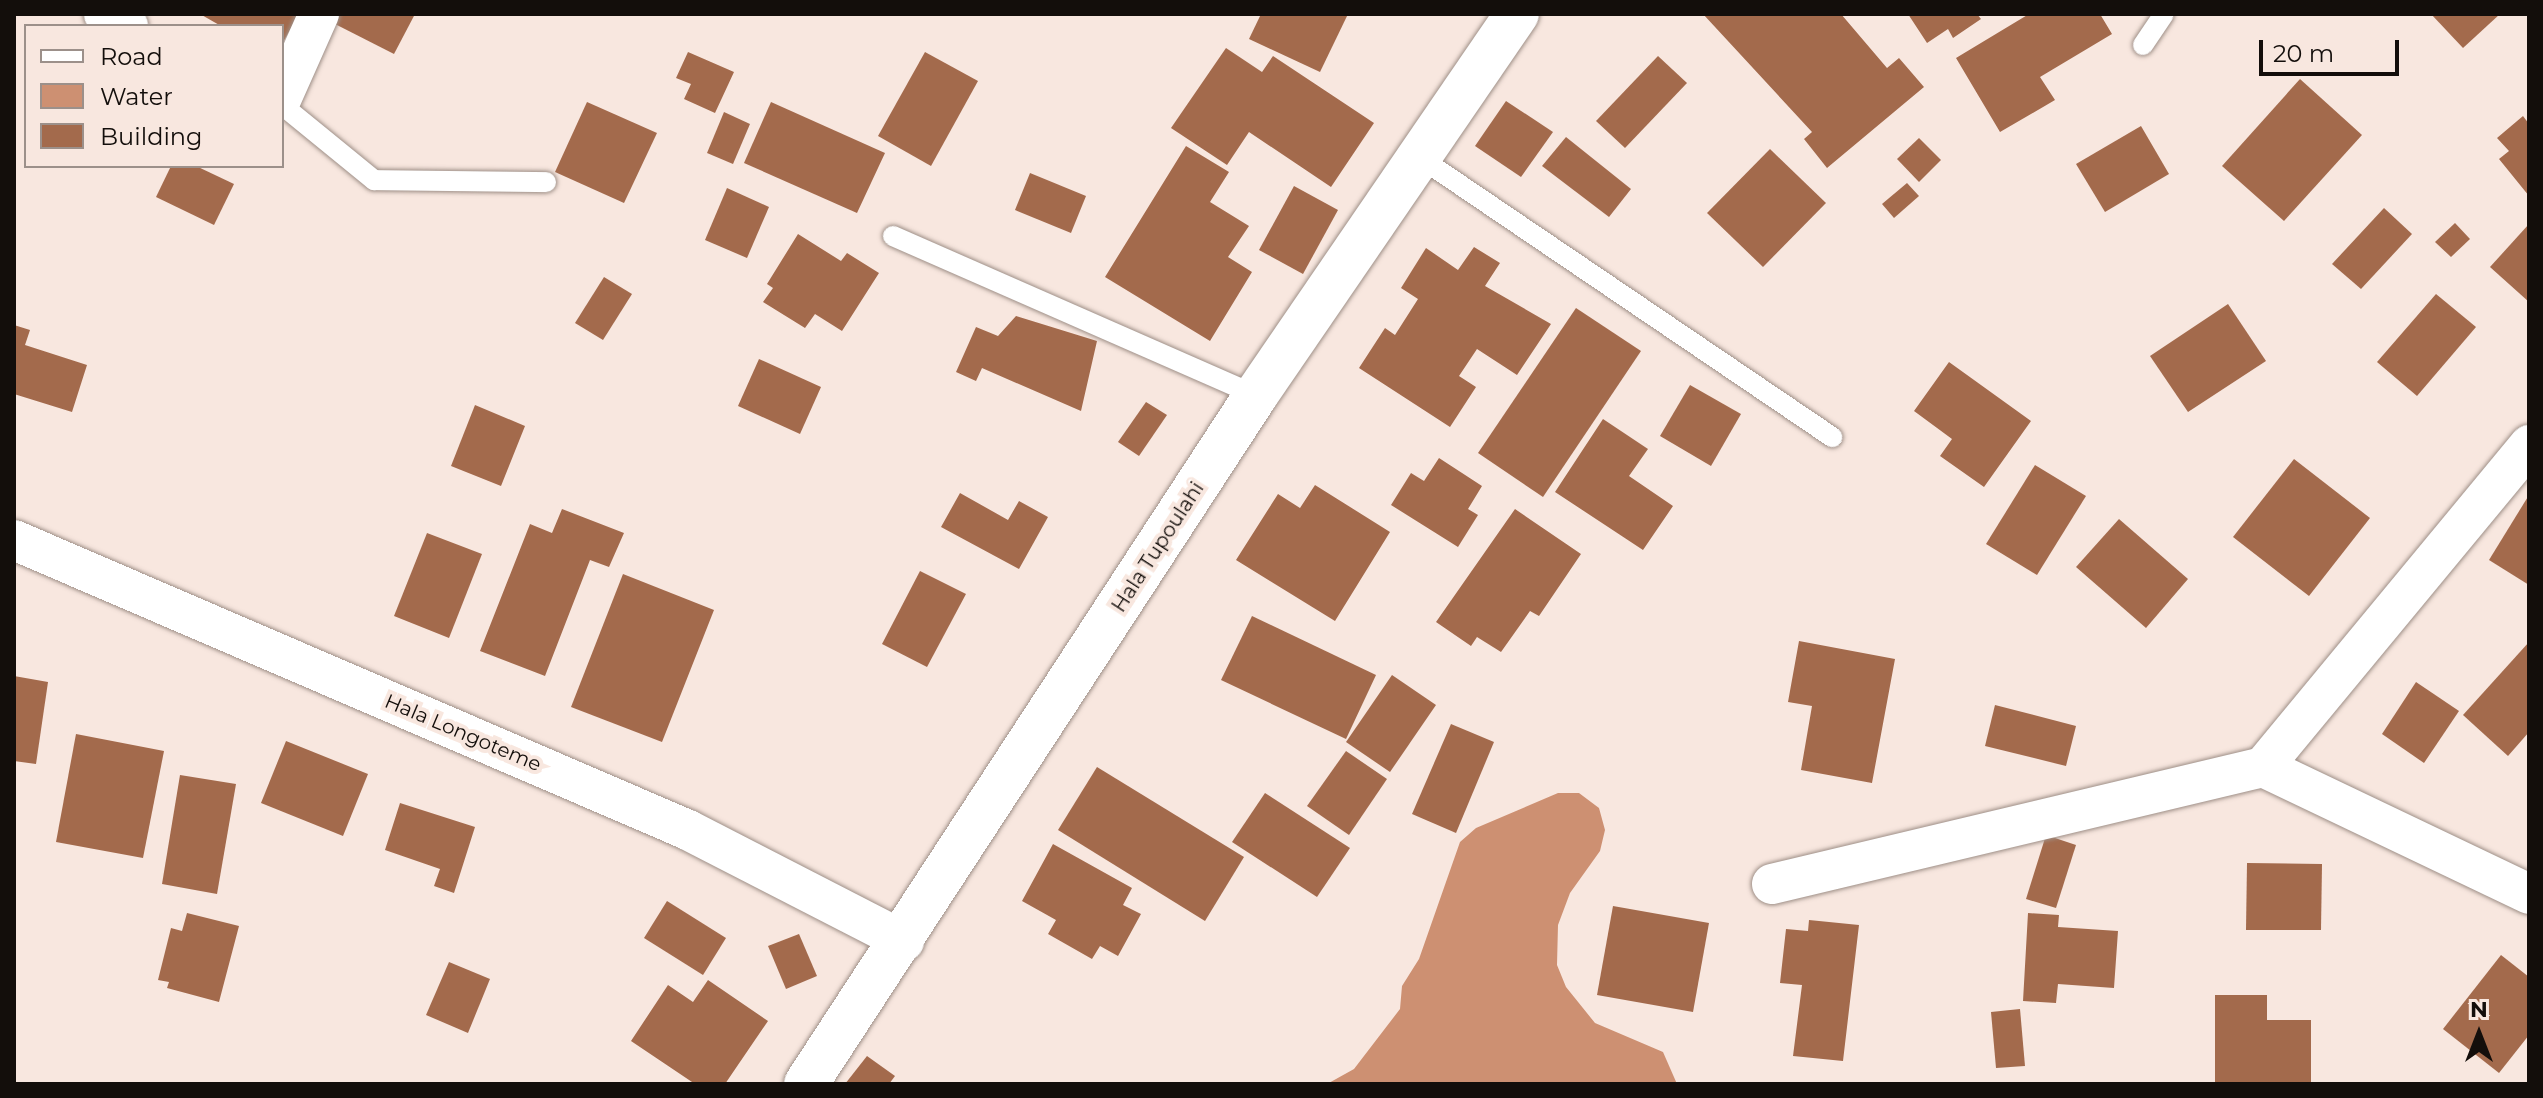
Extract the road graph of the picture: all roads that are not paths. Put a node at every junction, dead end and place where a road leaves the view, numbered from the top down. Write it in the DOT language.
graph roads {
  1 [pos="104,14"];
  2 [pos="319,14"];
  3 [pos="1517,14"];
  4 [pos="2164,14"];
  5 [pos="124,24"];
  6 [pos="2143,45"];
  7 [pos="284,93"];
  8 [pos="284,107"];
  9 [pos="1416,155"];
  10 [pos="546,182"];
  11 [pos="893,236"];
  12 [pos="1256,395"];
  13 [pos="1832,437"];
  14 [pos="2529,445"];
  15 [pos="14,540"];
  16 [pos="2263,767"];
  17 [pos="1772,884"];
  18 [pos="2529,894"];
  19 [pos="904,941"];
  20 [pos="806,1084"];
  1 -- 5 [label="street"];
  2 -- 7 [label="street"];
  3 -- 9 [label="street, Hala Tupoulahi"];
  4 -- 6 [label="lane"];
  8 -- 10 [label="lane"];
  9 -- 12 [label="street, Hala Tupoulahi"];
  9 -- 13 [label="lane"];
  11 -- 12 [label="lane"];
  12 -- 19 [label="street, Hala Tupoulahi"];
  14 -- 16 [label="street"];
  15 -- 19 [label="street, Hala Longoteme"];
  16 -- 17 [label="street"];
  16 -- 18 [label="street"];
  19 -- 20 [label="street, Hala Tupoulahi"];
}
